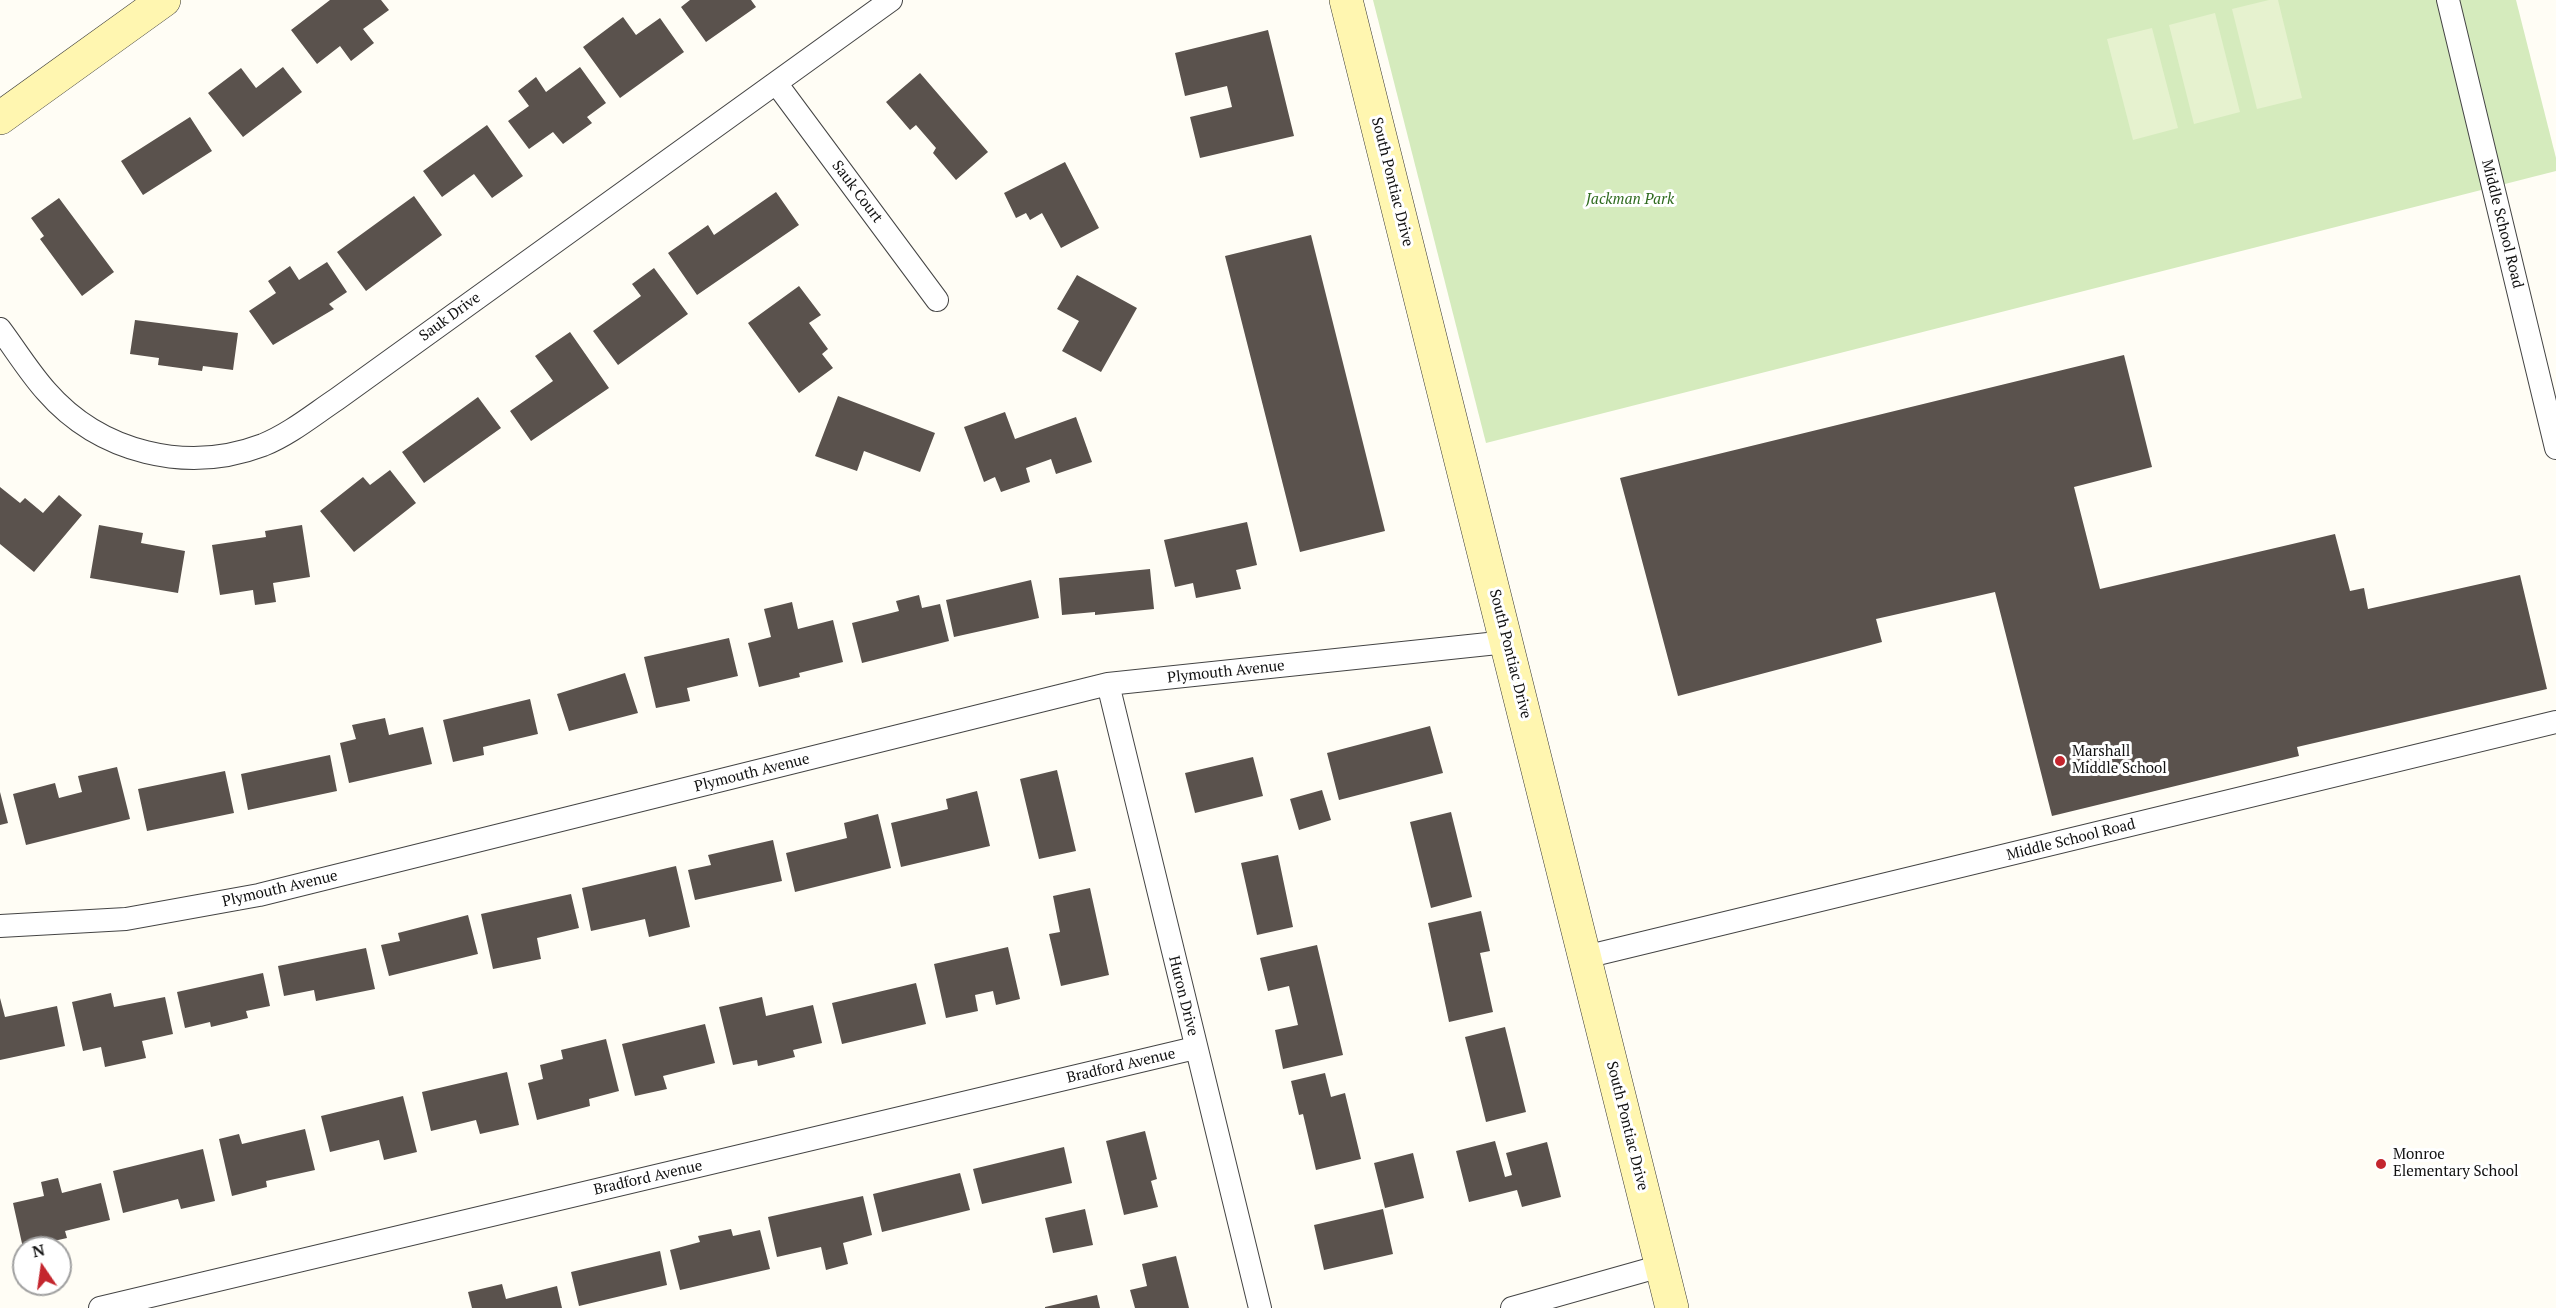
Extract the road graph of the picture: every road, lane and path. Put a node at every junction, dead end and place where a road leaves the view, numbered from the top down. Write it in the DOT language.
graph roads {
  1 [pos="164,0"];
  2 [pos="891,0"];
  3 [pos="1346,0"];
  4 [pos="2448,0"];
  5 [pos="777,83"];
  6 [pos="0,118"];
  7 [pos="937,300"];
  8 [pos="0,328"];
  9 [pos="2556,448"];
  10 [pos="1507,642"];
  11 [pos="1108,684"];
  12 [pos="2556,722"];
  13 [pos="0,926"];
  14 [pos="1585,957"];
  15 [pos="1196,1048"];
  16 [pos="1662,1266"];
  17 [pos="100,1308"];
  18 [pos="1260,1308"];
  19 [pos="1512,1308"];
  20 [pos="1672,1308"];
  1 -- 6 [label="street"];
  2 -- 5 [label="street, Sauk Drive"];
  3 -- 10 [label="street, South Pontiac Drive"];
  4 -- 9 [label="street, Middle School Road"];
  5 -- 7 [label="street, Sauk Court"];
  5 -- 8 [label="street, Sauk Drive"];
  10 -- 11 [label="street, Plymouth Avenue"];
  10 -- 14 [label="street, South Pontiac Drive"];
  11 -- 13 [label="street, Plymouth Avenue"];
  11 -- 15 [label="street, Huron Drive"];
  12 -- 14 [label="street, Middle School Road"];
  14 -- 16 [label="street, South Pontiac Drive"];
  15 -- 17 [label="street, Bradford Avenue"];
  15 -- 18 [label="street, Huron Drive"];
  16 -- 19 [label="street"];
  16 -- 20 [label="street, South Pontiac Drive"];
}
